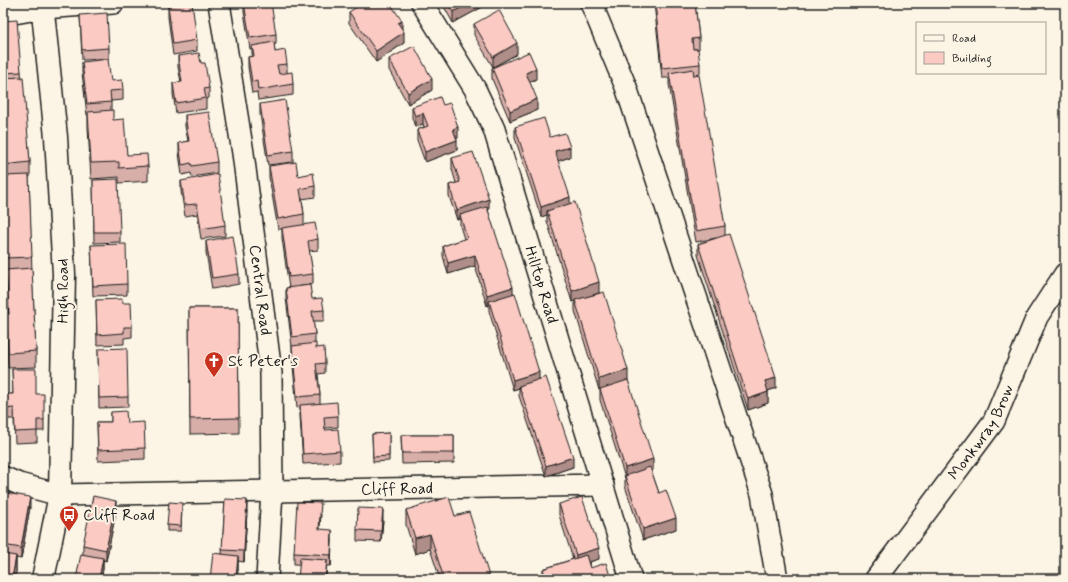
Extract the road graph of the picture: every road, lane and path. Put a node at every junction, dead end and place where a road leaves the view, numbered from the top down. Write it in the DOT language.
graph roads {
  1 [pos="113,3"];
  2 [pos="219,3"];
  3 [pos="422,3"];
  4 [pos="591,3"];
  5 [pos="42,6"];
  6 [pos="3,15"];
  7 [pos="1065,274"];
  8 [pos="3,477"];
  9 [pos="603,485"];
  10 [pos="272,492"];
  11 [pos="60,495"];
  12 [pos="43,579"];
  13 [pos="267,579"];
  14 [pos="631,579"];
  15 [pos="778,579"];
  16 [pos="876,579"];
  1 -- 5 [label="street"];
  2 -- 10 [label="street, Central Road"];
  3 -- 9 [label="street, Hilltop Road"];
  4 -- 15 [label="street"];
  5 -- 6 [label="street"];
  5 -- 11 [label="street, High Road"];
  7 -- 16 [label="street, Monkwray Brow"];
  8 -- 11 [label="street, Cliff Road"];
  9 -- 10 [label="street, Cliff Road"];
  9 -- 14 [label="street, Hilltop Road"];
  10 -- 11 [label="street, Cliff Road"];
  10 -- 13 [label="street, Central Road"];
  11 -- 12 [label="street, High Road"];
}
